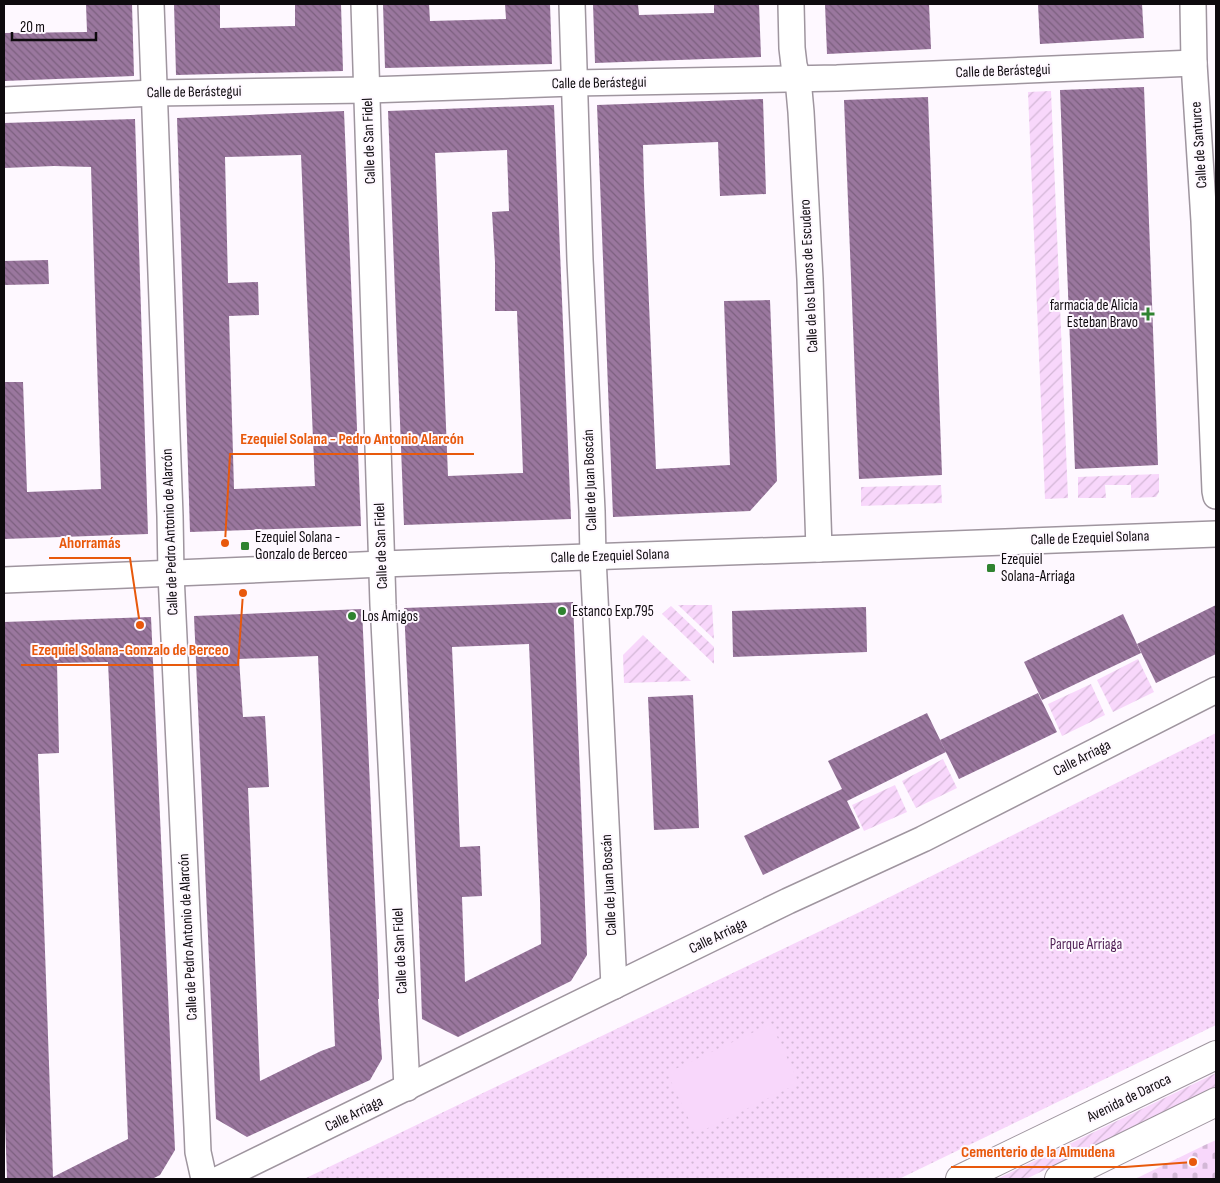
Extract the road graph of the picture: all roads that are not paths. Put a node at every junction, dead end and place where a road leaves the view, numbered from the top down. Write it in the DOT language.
graph roads {
  1 [pos="151,4"];
  2 [pos="364,4"];
  3 [pos="572,4"];
  4 [pos="791,4"];
  5 [pos="1193,4"];
  6 [pos="1194,63"];
  7 [pos="798,79"];
  8 [pos="574,83"];
  9 [pos="368,90"];
  10 [pos="154,93"];
  11 [pos="4,100"];
  12 [pos="1216,496"];
  13 [pos="1216,534"];
  14 [pos="819,549"];
  15 [pos="593,556"];
  16 [pos="382,564"];
  17 [pos="171,574"];
  18 [pos="4,580"];
  19 [pos="1216,690"];
  20 [pos="614,986"];
  21 [pos="1216,1055"];
  22 [pos="407,1088"];
  23 [pos="1216,1102"];
  24 [pos="204,1179"];
  25 [pos="219,1179"];
  26 [pos="960,1179"];
  27 [pos="1059,1179"];
  1 -- 10 [label="street, Calle de Pedro Antonio de Alarcón"];
  2 -- 9 [label="street, Calle de San Fidel"];
  3 -- 8 [label="street, Calle de Juan Boscán"];
  4 -- 7 [label="street, Calle de los Llanos de Escudero"];
  5 -- 6 [label="street, Calle de Santurce"];
  6 -- 7 [label="street, Calle de Berástegui"];
  6 -- 12 [label="street, Calle de Santurce"];
  7 -- 8 [label="street, Calle de Berástegui"];
  7 -- 14 [label="street, Calle de los Llanos de Escudero"];
  8 -- 9 [label="street, Calle de Berástegui"];
  8 -- 15 [label="street, Calle de Juan Boscán"];
  9 -- 10 [label="street, Calle de Berástegui"];
  9 -- 16 [label="street, Calle de San Fidel"];
  10 -- 11 [label="street, Calle de Berástegui"];
  10 -- 17 [label="street, Calle de Pedro Antonio de Alarcón"];
  13 -- 14 [label="street, Calle de Ezequiel Solana"];
  14 -- 15 [label="street, Calle de Ezequiel Solana"];
  15 -- 16 [label="street, Calle de Ezequiel Solana"];
  15 -- 20 [label="street, Calle de Juan Boscán"];
  16 -- 17 [label="street, Calle de Ezequiel Solana"];
  16 -- 22 [label="street, Calle de San Fidel"];
  17 -- 18 [label="street, Calle de Ezequiel Solana"];
  17 -- 24 [label="street, Calle de Pedro Antonio de Alarcón"];
  19 -- 20 [label="street, Calle Arriaga"];
  20 -- 22 [label="street, Calle Arriaga"];
  21 -- 26 [label="main road, Avenida de Daroca"];
  22 -- 25 [label="street, Calle Arriaga"];
  23 -- 27 [label="main road"];
}
